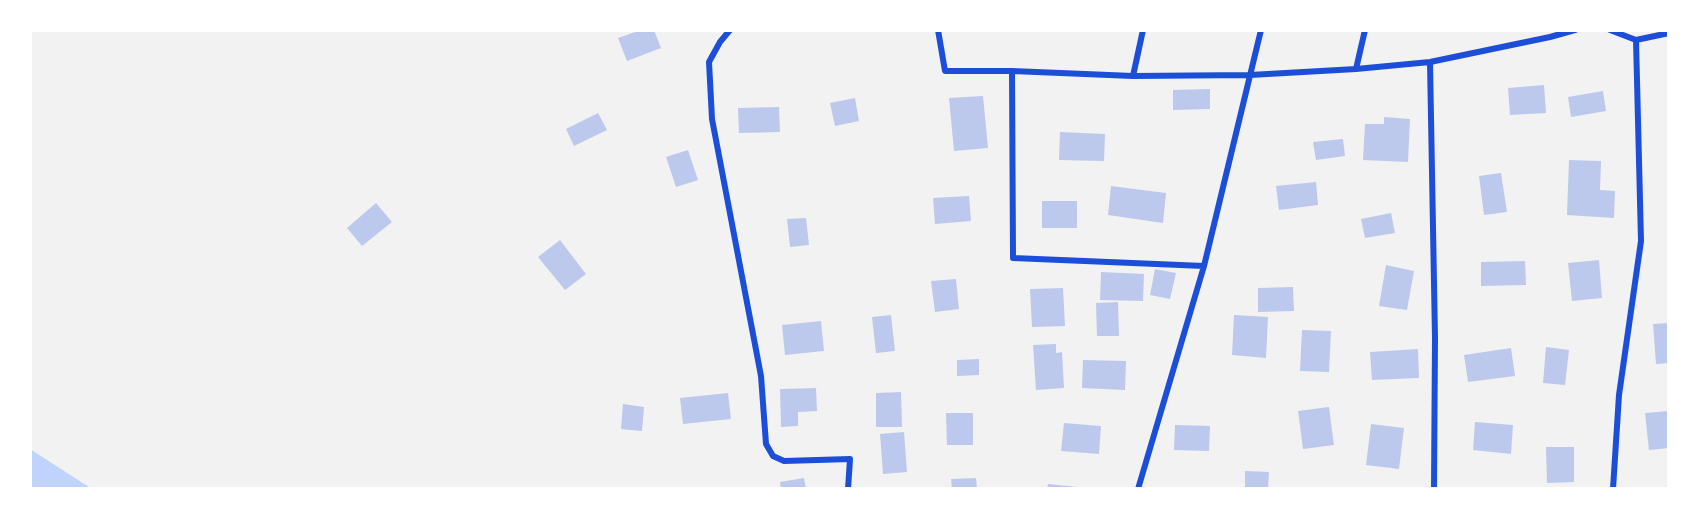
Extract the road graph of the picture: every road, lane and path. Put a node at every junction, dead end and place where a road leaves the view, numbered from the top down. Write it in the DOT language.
graph roads {
  1 [pos="730,30"];
  2 [pos="938,30"];
  3 [pos="1143,30"];
  4 [pos="1261,30"];
  5 [pos="1365,30"];
  6 [pos="1575,30"];
  7 [pos="1610,30"];
  8 [pos="1669,33"];
  9 [pos="1550,34"];
  10 [pos="1636,40"];
  11 [pos="1431,62"];
  12 [pos="1356,69"];
  13 [pos="1012,70"];
  14 [pos="1250,75"];
  15 [pos="1133,76"];
  16 [pos="1204,266"];
  17 [pos="848,489"];
  18 [pos="1138,489"];
  19 [pos="1434,489"];
  20 [pos="1613,489"];
  1 -- 17 [label="street"];
  2 -- 13 [label="street"];
  3 -- 15 [label="street"];
  4 -- 14 [label="street"];
  5 -- 12 [label="street"];
  6 -- 9 [label="street"];
  7 -- 10 [label="street"];
  8 -- 10 [label="street"];
  9 -- 11 [label="street"];
  10 -- 20 [label="street"];
  11 -- 12 [label="street"];
  11 -- 19 [label="street"];
  12 -- 14 [label="street"];
  13 -- 15 [label="street"];
  13 -- 16 [label="street"];
  14 -- 15 [label="street"];
  14 -- 16 [label="street"];
  16 -- 18 [label="street"];
}
